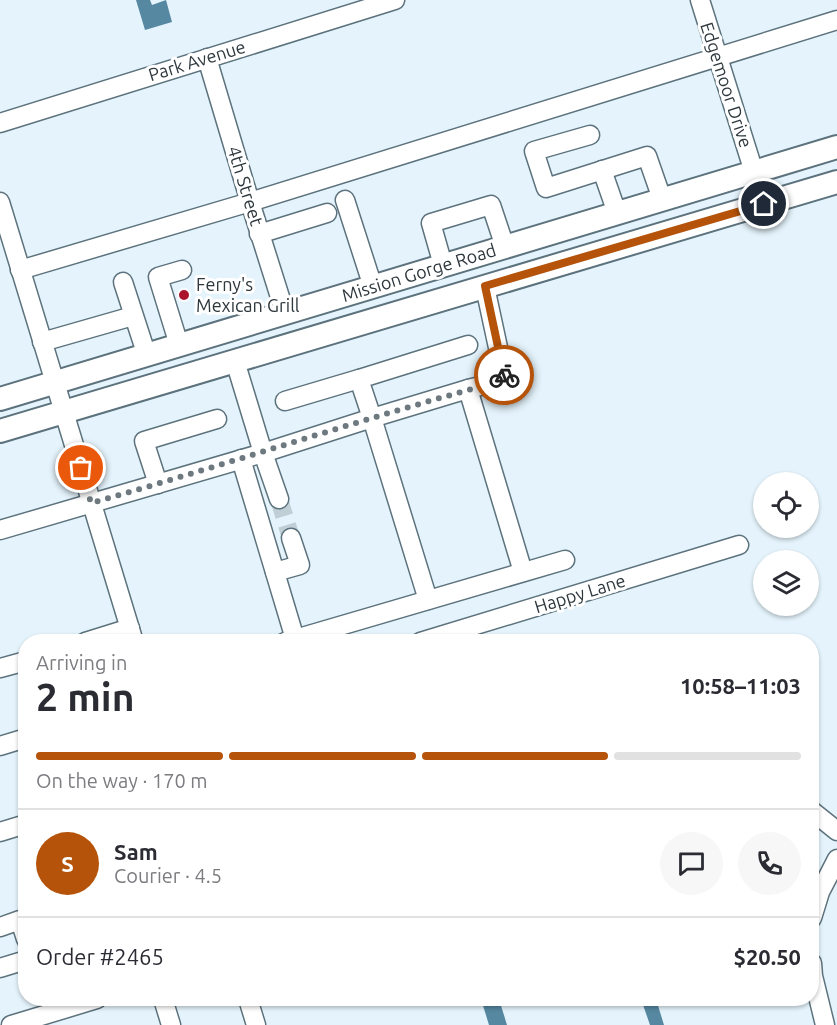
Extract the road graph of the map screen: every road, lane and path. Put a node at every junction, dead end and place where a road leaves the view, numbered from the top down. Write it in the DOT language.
graph roads {
  1 [pos="395,0"];
  2 [pos="700,0"];
  3 [pos="837,20"];
  4 [pos="717,57"];
  5 [pos="207,58"];
  6 [pos="0,123"];
  7 [pos="590,135"];
  8 [pos="837,147"];
  9 [pos="602,170"];
  10 [pos="754,171"];
  11 [pos="837,182"];
  12 [pos="662,199"];
  13 [pos="345,200"];
  14 [pos="0,202"];
  15 [pos="250,202"];
  16 [pos="764,204"];
  17 [pos="327,213"];
  18 [pos="617,213"];
  19 [pos="259,234"];
  20 [pos="505,247"];
  21 [pos="443,266"];
  22 [pos="20,270"];
  23 [pos="182,270"];
  24 [pos="123,282"];
  25 [pos="485,286"];
  26 [pos="373,287"];
  27 [pos="285,314"];
  28 [pos="133,316"];
  29 [pos="42,342"];
  30 [pos="179,345"];
  31 [pos="468,345"];
  32 [pos="147,356"];
  33 [pos="235,361"];
  34 [pos="359,379"];
  35 [pos="54,383"];
  36 [pos="468,389"];
  37 [pos="0,399"];
  38 [pos="285,401"];
  39 [pos="64,412"];
  40 [pos="216,418"];
  41 [pos="372,418"];
  42 [pos="0,431"];
  43 [pos="263,453"];
  44 [pos="241,459"];
  45 [pos="158,484"];
  46 [pos="279,499"];
  47 [pos="91,503"];
  48 [pos="0,530"];
  49 [pos="291,538"];
  50 [pos="739,545"];
  51 [pos="566,560"];
  52 [pos="275,572"];
  53 [pos="524,572"];
  54 [pos="428,600"];
  55 [pos="132,634"];
  56 [pos="289,634"];
  57 [pos="311,634"];
  58 [pos="446,634"];
  59 [pos="18,663"];
  60 [pos="0,669"];
  61 [pos="18,740"];
  62 [pos="0,746"];
  63 [pos="819,817"];
  64 [pos="18,826"];
  65 [pos="837,831"];
  66 [pos="0,832"];
  67 [pos="837,859"];
  68 [pos="819,895"];
  69 [pos="18,921"];
  70 [pos="0,927"];
  71 [pos="18,962"];
  72 [pos="0,968"];
  73 [pos="819,1000"];
  74 [pos="74,1006"];
  75 [pos="165,1006"];
  76 [pos="250,1006"];
  77 [pos="11,1025"];
  78 [pos="171,1025"];
  79 [pos="256,1025"];
  80 [pos="825,1025"];
  1 -- 5 [label="street, Park Avenue"];
  2 -- 4 [label="street, Edgemoor Drive"];
  3 -- 4 [label="street"];
  4 -- 10 [label="street, Edgemoor Drive"];
  4 -- 15 [label="street"];
  5 -- 6 [label="street, Park Avenue"];
  5 -- 15 [label="street, 4th Street"];
  7 -- 9 [label="street"];
  8 -- 10 [label="main road, Mission Gorge Road"];
  9 -- 12 [label="street"];
  9 -- 18 [label="street"];
  10 -- 12 [label="main road, Mission Gorge Road"];
  10 -- 16 [label="street, Edgemoor Drive"];
  11 -- 16 [label="main road, Mission Gorge Road"];
  12 -- 18 [label="main road, Mission Gorge Road"];
  13 -- 26 [label="street"];
  14 -- 22 [label="street"];
  15 -- 19 [label="street, 4th Street"];
  15 -- 22 [label="street"];
  16 -- 25 [label="main road, Mission Gorge Road"];
  17 -- 19 [label="street"];
  18 -- 20 [label="main road, Mission Gorge Road"];
  19 -- 27 [label="street, 4th Street"];
  20 -- 21 [label="main road, Mission Gorge Road"];
  20 -- 21 [label="street"];
  21 -- 26 [label="main road, Mission Gorge Road"];
  22 -- 29 [label="street"];
  23 -- 30 [label="street"];
  24 -- 28 [label="street"];
  25 -- 33 [label="main road, Mission Gorge Road"];
  25 -- 36 [label="street"];
  26 -- 27 [label="main road, Mission Gorge Road"];
  27 -- 30 [label="main road, Mission Gorge Road"];
  28 -- 29 [label="street"];
  28 -- 32 [label="street"];
  29 -- 35 [label="street"];
  30 -- 32 [label="main road, Mission Gorge Road"];
  31 -- 34 [label="street"];
  32 -- 35 [label="main road, Mission Gorge Road"];
  33 -- 39 [label="main road, Mission Gorge Road"];
  33 -- 43 [label="street"];
  34 -- 38 [label="street"];
  34 -- 41 [label="street"];
  35 -- 37 [label="main road, Mission Gorge Road"];
  35 -- 39 [label="street"];
  36 -- 41 [label="street"];
  36 -- 53 [label="street"];
  39 -- 42 [label="main road, Mission Gorge Road"];
  39 -- 47 [label="street"];
  40 -- 45 [label="street"];
  41 -- 43 [label="street"];
  41 -- 54 [label="street"];
  43 -- 44 [label="street"];
  43 -- 46 [label="street"];
  44 -- 45 [label="street"];
  44 -- 52 [label="street"];
  45 -- 47 [label="street"];
  47 -- 48 [label="street"];
  47 -- 55 [label="street"];
  49 -- 52 [label="street"];
  50 -- 58 [label="street, Happy Lane"];
  51 -- 53 [label="street"];
  52 -- 56 [label="street"];
  53 -- 54 [label="street"];
  54 -- 57 [label="street"];
  59 -- 60 [label="street"];
  61 -- 62 [label="street"];
  63 -- 65 [label="street"];
  64 -- 66 [label="street"];
  67 -- 68 [label="street"];
  69 -- 70 [label="street"];
  71 -- 72 [label="street"];
  73 -- 80 [label="street"];
  74 -- 77 [label="street"];
  75 -- 78 [label="street"];
  76 -- 79 [label="street"];
}
